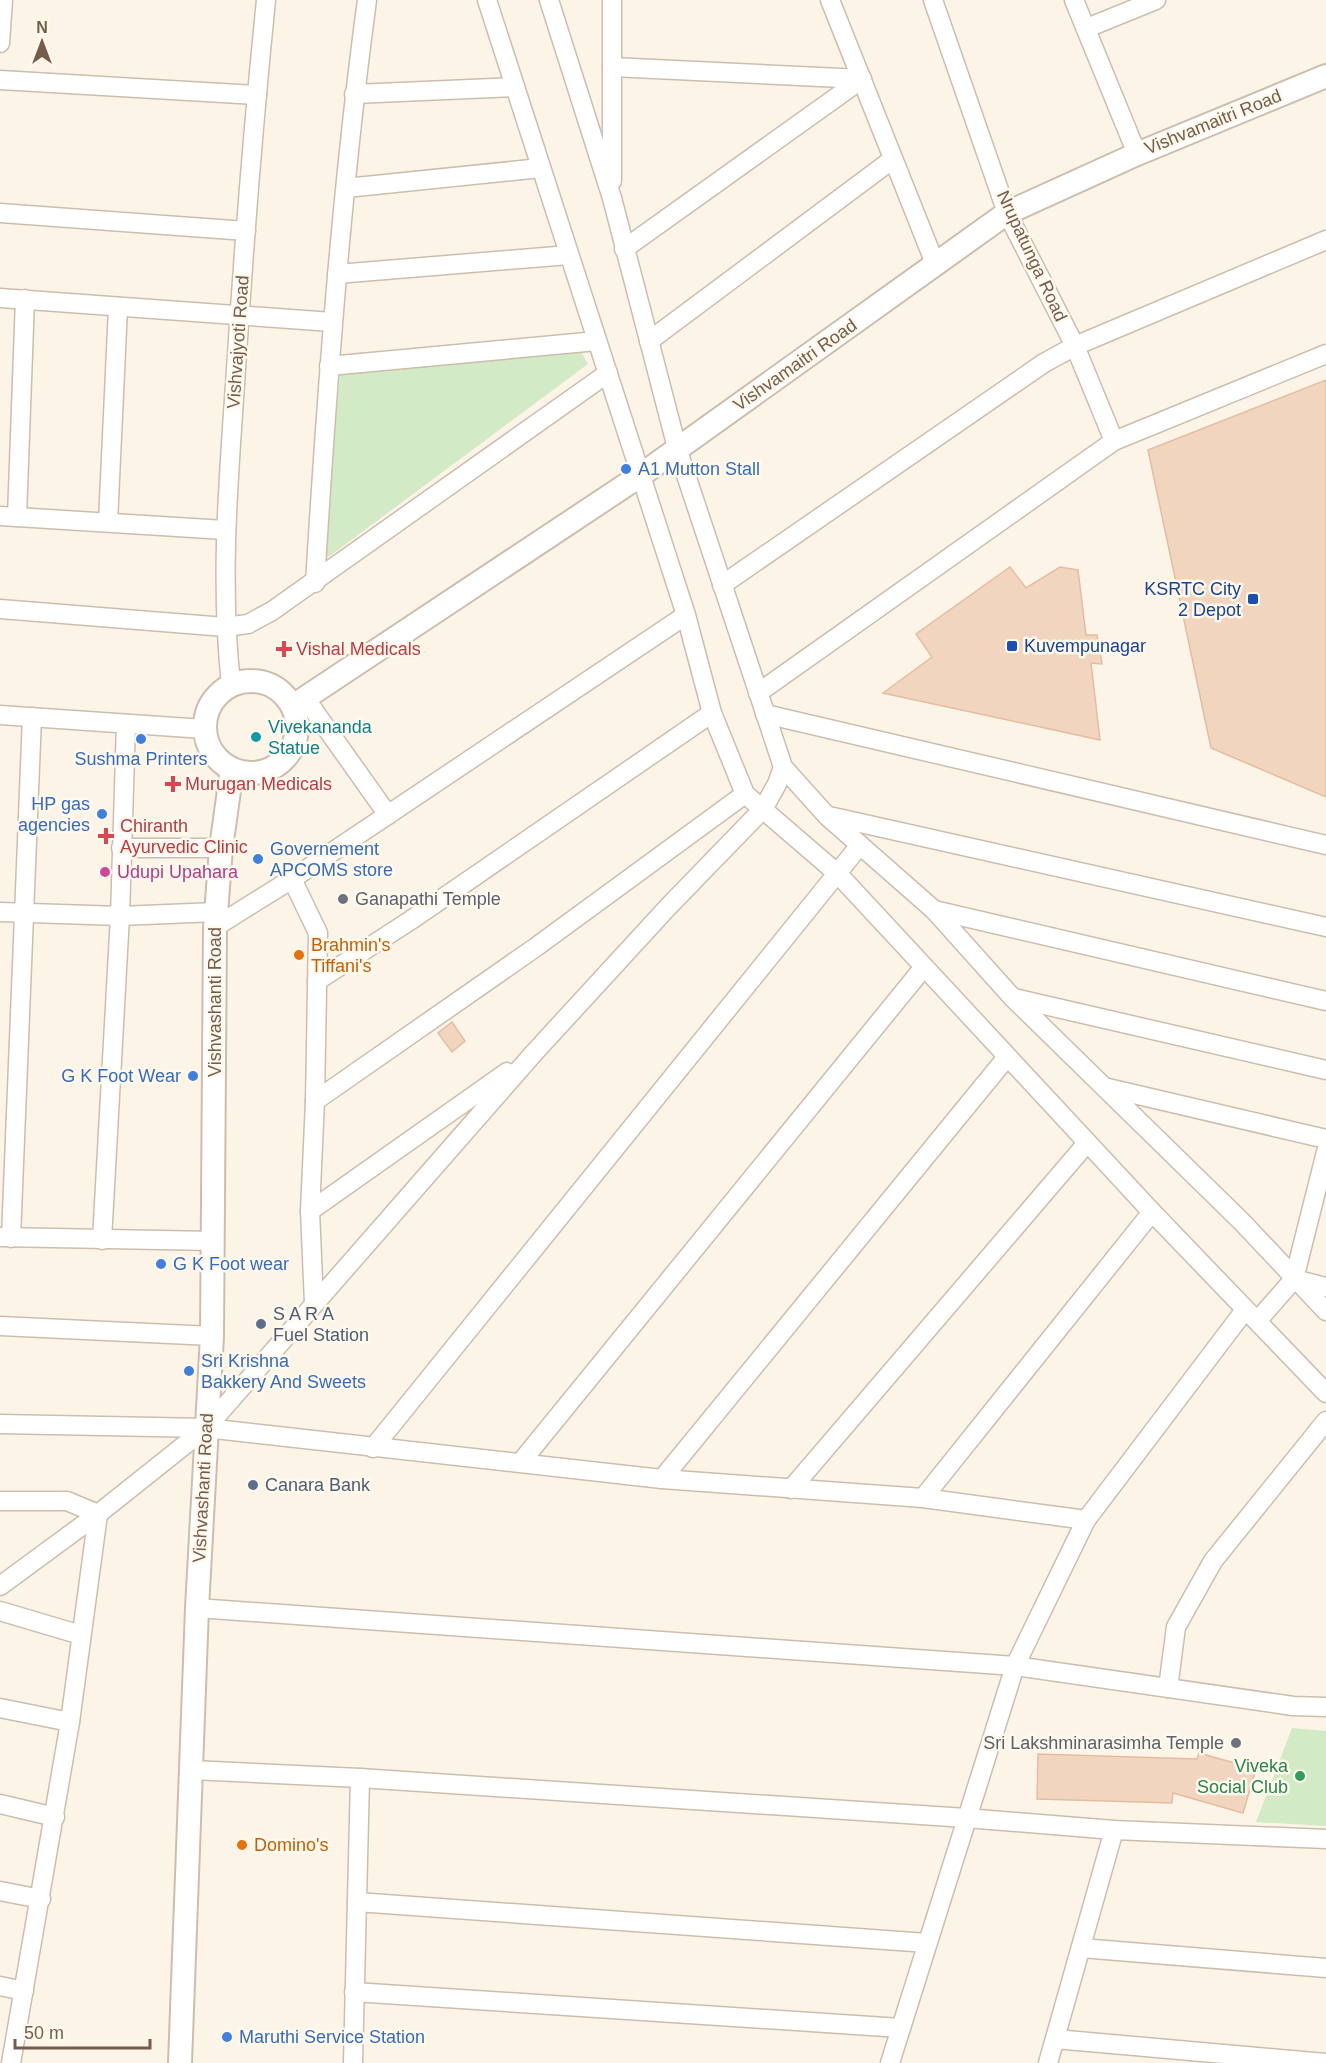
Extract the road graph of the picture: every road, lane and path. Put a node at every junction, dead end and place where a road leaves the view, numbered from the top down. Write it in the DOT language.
graph roads {
  1 [pos="3,0"];
  2 [pos="266,0"];
  3 [pos="367,0"];
  4 [pos="487,0"];
  5 [pos="549,0"];
  6 [pos="612,0"];
  7 [pos="830,0"];
  8 [pos="933,0"];
  9 [pos="1074,0"];
  10 [pos="1156,0"];
  11 [pos="1087,28"];
  12 [pos="0,42"];
  13 [pos="612,67"];
  14 [pos="1326,76"];
  15 [pos="862,79"];
  16 [pos="0,80"];
  17 [pos="515,87"];
  18 [pos="354,94"];
  19 [pos="257,95"];
  20 [pos="1137,153"];
  21 [pos="893,159"];
  22 [pos="542,168"];
  23 [pos="346,188"];
  24 [pos="612,198"];
  25 [pos="0,213"];
  26 [pos="1008,213"];
  27 [pos="246,231"];
  28 [pos="1326,240"];
  29 [pos="624,249"];
  30 [pos="569,255"];
  31 [pos="936,266"];
  32 [pos="337,274"];
  33 [pos="0,298"];
  34 [pos="25,299"];
  35 [pos="118,308"];
  36 [pos="239,317"];
  37 [pos="332,322"];
  38 [pos="597,341"];
  39 [pos="649,341"];
  40 [pos="1075,346"];
  41 [pos="1326,354"];
  42 [pos="328,366"];
  43 [pos="608,373"];
  44 [pos="1114,441"];
  45 [pos="677,448"];
  46 [pos="641,475"];
  47 [pos="8,516"];
  48 [pos="108,522"];
  49 [pos="225,530"];
  50 [pos="315,583"];
  51 [pos="722,585"];
  52 [pos="0,609"];
  53 [pos="686,615"];
  54 [pos="225,627"];
  55 [pos="231,684"];
  56 [pos="758,693"];
  57 [pos="299,702"];
  58 [pos="712,713"];
  59 [pos="765,714"];
  60 [pos="0,715"];
  61 [pos="32,717"];
  62 [pos="126,724"];
  63 [pos="204,729"];
  64 [pos="783,767"];
  65 [pos="232,769"];
  66 [pos="745,794"];
  67 [pos="764,809"];
  68 [pos="388,815"];
  69 [pos="827,816"];
  70 [pos="860,845"];
  71 [pos="1326,845"];
  72 [pos="121,848"];
  73 [pos="221,848"];
  74 [pos="838,874"];
  75 [pos="292,879"];
  76 [pos="934,910"];
  77 [pos="0,912"];
  78 [pos="23,913"];
  79 [pos="120,916"];
  80 [pos="215,920"];
  81 [pos="1326,927"];
  82 [pos="924,967"];
  83 [pos="317,981"];
  84 [pos="1012,997"];
  85 [pos="1326,1001"];
  86 [pos="533,1054"];
  87 [pos="1007,1057"];
  88 [pos="1326,1070"];
  89 [pos="1107,1088"];
  90 [pos="315,1101"];
  91 [pos="1326,1139"];
  92 [pos="1087,1143"];
  93 [pos="1326,1152"];
  94 [pos="310,1211"];
  95 [pos="1319,1211"];
  96 [pos="1152,1212"];
  97 [pos="5,1238"];
  98 [pos="102,1240"];
  99 [pos="213,1241"];
  100 [pos="1294,1279"];
  101 [pos="1326,1287"];
  102 [pos="314,1303"];
  103 [pos="1326,1311"];
  104 [pos="1251,1315"];
  105 [pos="0,1326"];
  106 [pos="212,1336"];
  107 [pos="1326,1393"];
  108 [pos="1326,1421"];
  109 [pos="0,1424"];
  110 [pos="206,1428"];
  111 [pos="373,1448"];
  112 [pos="521,1462"];
  113 [pos="662,1479"];
  114 [pos="791,1489"];
  115 [pos="923,1498"];
  116 [pos="0,1501"];
  117 [pos="98,1514"];
  118 [pos="1086,1520"];
  119 [pos="3,1582"];
  120 [pos="197,1608"];
  121 [pos="0,1611"];
  122 [pos="81,1635"];
  123 [pos="1015,1666"];
  124 [pos="1168,1688"];
  125 [pos="1326,1707"];
  126 [pos="0,1708"];
  127 [pos="70,1722"];
  128 [pos="192,1770"];
  129 [pos="360,1778"];
  130 [pos="0,1804"];
  131 [pos="55,1817"];
  132 [pos="966,1818"];
  133 [pos="1114,1830"];
  134 [pos="1326,1839"];
  135 [pos="0,1891"];
  136 [pos="41,1899"];
  137 [pos="357,1902"];
  138 [pos="927,1943"];
  139 [pos="1080,1948"];
  140 [pos="1326,1968"];
  141 [pos="0,1986"];
  142 [pos="24,1991"];
  143 [pos="354,1992"];
  144 [pos="901,2028"];
  145 [pos="1055,2039"];
  146 [pos="11,2063"];
  147 [pos="180,2063"];
  148 [pos="352,2063"];
  149 [pos="890,2063"];
  150 [pos="1048,2063"];
  151 [pos="1326,2063"];
  1 -- 12 [label="street"];
  2 -- 19 [label="street, Vishvajyoti Road"];
  3 -- 18 [label="street"];
  4 -- 17 [label="street"];
  5 -- 24 [label="street"];
  6 -- 13 [label="street"];
  7 -- 15 [label="street"];
  8 -- 26 [label="street, Nrupatunga Road"];
  9 -- 11 [label="street"];
  10 -- 11 [label="street"];
  11 -- 20 [label="street"];
  13 -- 15 [label="street"];
  13 -- 24 [label="street"];
  14 -- 20 [label="street, Vishvamaitri Road"];
  15 -- 21 [label="street"];
  15 -- 29 [label="street"];
  16 -- 19 [label="street"];
  17 -- 18 [label="street"];
  17 -- 22 [label="street"];
  18 -- 23 [label="street"];
  19 -- 27 [label="street, Vishvajyoti Road"];
  20 -- 26 [label="street, Vishvamaitri Road"];
  21 -- 31 [label="street"];
  21 -- 39 [label="street"];
  22 -- 23 [label="street"];
  22 -- 30 [label="street"];
  23 -- 32 [label="street"];
  24 -- 29 [label="street"];
  25 -- 27 [label="street"];
  26 -- 31 [label="street, Vishvamaitri Road"];
  26 -- 40 [label="street, Nrupatunga Road"];
  27 -- 36 [label="street, Vishvajyoti Road"];
  28 -- 40 [label="street"];
  29 -- 39 [label="street"];
  30 -- 32 [label="street"];
  30 -- 38 [label="street"];
  31 -- 45 [label="street, Vishvamaitri Road"];
  32 -- 37 [label="street"];
  33 -- 34 [label="street"];
  34 -- 35 [label="street"];
  34 -- 47 [label="street"];
  35 -- 36 [label="street"];
  35 -- 48 [label="street"];
  36 -- 37 [label="street"];
  36 -- 49 [label="street, Vishvajyoti Road"];
  37 -- 42 [label="street"];
  38 -- 42 [label="street"];
  38 -- 43 [label="street"];
  39 -- 45 [label="street"];
  40 -- 44 [label="street, Nrupatunga Road"];
  40 -- 51 [label="street"];
  41 -- 44 [label="street"];
  42 -- 50 [label="street"];
  43 -- 46 [label="street"];
  43 -- 50 [label="street"];
  44 -- 56 [label="street"];
  45 -- 46 [label="street, Vishvamaitri Road"];
  45 -- 51 [label="street"];
  46 -- 53 [label="street"];
  46 -- 57 [label="street, Vishvamaitri Road"];
  47 -- 48 [label="street"];
  48 -- 49 [label="street"];
  49 -- 54 [label="street, Vishvajyoti Road"];
  50 -- 54 [label="street"];
  51 -- 56 [label="street"];
  52 -- 54 [label="street"];
  53 -- 58 [label="street"];
  53 -- 68 [label="street"];
  54 -- 55 [label="street, Vishvajyoti Road"];
  55 -- 57 [label="street"];
  55 -- 63 [label="street"];
  56 -- 59 [label="street"];
  57 -- 65 [label="street"];
  57 -- 68 [label="street"];
  58 -- 66 [label="street"];
  58 -- 83 [label="street"];
  59 -- 64 [label="street"];
  59 -- 71 [label="street"];
  60 -- 61 [label="street"];
  61 -- 62 [label="street"];
  61 -- 78 [label="street"];
  62 -- 63 [label="street"];
  62 -- 72 [label="street"];
  63 -- 65 [label="street"];
  64 -- 67 [label="street"];
  64 -- 69 [label="street"];
  65 -- 73 [label="street, Vishvashanti Road"];
  66 -- 67 [label="street"];
  66 -- 90 [label="street"];
  67 -- 74 [label="street"];
  67 -- 86 [label="street"];
  68 -- 75 [label="street"];
  69 -- 70 [label="street"];
  69 -- 81 [label="street"];
  70 -- 74 [label="street"];
  70 -- 76 [label="street"];
  72 -- 73 [label="street"];
  72 -- 79 [label="street"];
  73 -- 80 [label="street, Vishvashanti Road"];
  74 -- 82 [label="street"];
  74 -- 111 [label="street"];
  75 -- 80 [label="street"];
  75 -- 83 [label="street"];
  76 -- 84 [label="street"];
  76 -- 85 [label="street"];
  77 -- 78 [label="street"];
  78 -- 79 [label="street"];
  78 -- 97 [label="street"];
  79 -- 80 [label="street"];
  79 -- 98 [label="street"];
  80 -- 99 [label="street, Vishvashanti Road"];
  82 -- 87 [label="street"];
  82 -- 112 [label="street"];
  83 -- 90 [label="street"];
  84 -- 88 [label="street"];
  84 -- 89 [label="street"];
  86 -- 94 [label="street"];
  86 -- 102 [label="street"];
  87 -- 92 [label="street"];
  87 -- 113 [label="street"];
  89 -- 91 [label="street"];
  89 -- 100 [label="street"];
  90 -- 94 [label="street"];
  92 -- 96 [label="street"];
  92 -- 114 [label="street"];
  93 -- 95 [label="street"];
  94 -- 102 [label="street"];
  95 -- 100 [label="street"];
  96 -- 104 [label="street"];
  96 -- 115 [label="street"];
  97 -- 98 [label="street"];
  98 -- 99 [label="street"];
  99 -- 106 [label="street, Vishvashanti Road"];
  100 -- 101 [label="street"];
  100 -- 103 [label="street"];
  100 -- 104 [label="street"];
  102 -- 110 [label="street"];
  104 -- 107 [label="street"];
  104 -- 118 [label="street"];
  105 -- 106 [label="street"];
  106 -- 110 [label="street, Vishvashanti Road"];
  108 -- 124 [label="street"];
  109 -- 110 [label="street"];
  110 -- 111 [label="street"];
  110 -- 117 [label="street"];
  110 -- 120 [label="street, Vishvashanti Road"];
  111 -- 112 [label="street"];
  112 -- 113 [label="street"];
  113 -- 114 [label="street"];
  114 -- 115 [label="street"];
  115 -- 118 [label="street"];
  116 -- 117 [label="street"];
  117 -- 119 [label="street"];
  117 -- 122 [label="street"];
  118 -- 123 [label="street"];
  120 -- 123 [label="street"];
  120 -- 128 [label="street, Vishvashanti Road"];
  121 -- 122 [label="street"];
  122 -- 127 [label="street"];
  123 -- 124 [label="street"];
  123 -- 132 [label="street"];
  124 -- 125 [label="street"];
  126 -- 127 [label="street"];
  127 -- 131 [label="street"];
  128 -- 129 [label="street"];
  128 -- 147 [label="street, Vishvashanti Road"];
  129 -- 132 [label="street"];
  129 -- 137 [label="street"];
  130 -- 131 [label="street"];
  131 -- 136 [label="street"];
  132 -- 133 [label="street"];
  132 -- 138 [label="street"];
  133 -- 134 [label="street"];
  133 -- 139 [label="street"];
  135 -- 136 [label="street"];
  136 -- 142 [label="street"];
  137 -- 138 [label="street"];
  137 -- 143 [label="street"];
  138 -- 144 [label="street"];
  139 -- 140 [label="street"];
  139 -- 145 [label="street"];
  141 -- 142 [label="street"];
  142 -- 146 [label="street"];
  143 -- 144 [label="street"];
  143 -- 148 [label="street"];
  144 -- 149 [label="street"];
  145 -- 150 [label="street"];
  145 -- 151 [label="street"];
}
